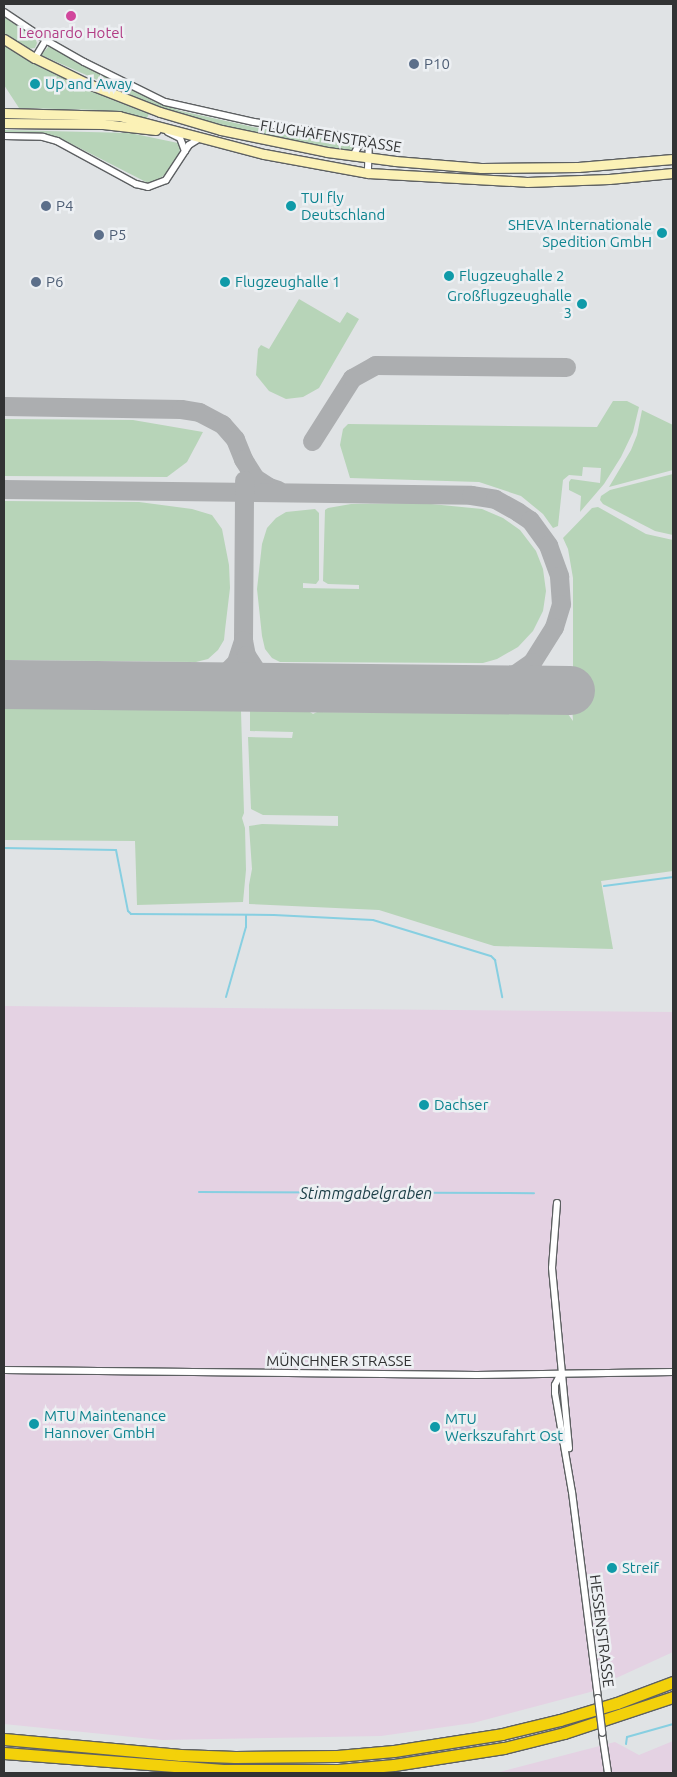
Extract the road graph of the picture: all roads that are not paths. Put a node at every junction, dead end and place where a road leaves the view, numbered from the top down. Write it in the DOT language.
graph roads {
  1 [pos="4,12"];
  2 [pos="4,39"];
  3 [pos="46,40"];
  4 [pos="36,58"];
  5 [pos="4,113"];
  6 [pos="4,123"];
  7 [pos="162,131"];
  8 [pos="182,131"];
  9 [pos="4,136"];
  10 [pos="203,137"];
  11 [pos="365,140"];
  12 [pos="185,151"];
  13 [pos="353,156"];
  14 [pos="370,158"];
  15 [pos="673,159"];
  16 [pos="368,173"];
  17 [pos="673,173"];
  18 [pos="557,1203"];
  19 [pos="4,1370"];
  20 [pos="673,1372"];
  21 [pos="560,1375"];
  22 [pos="673,1682"];
  23 [pos="673,1697"];
  24 [pos="4,1739"];
  25 [pos="4,1753"];
  26 [pos="608,1773"];
  1 -- 3 [label="street"];
  2 -- 4 [label="main road, FLUGHAFENSTRASSE"];
  3 -- 4 [label="street"];
  3 -- 11 [label="street"];
  4 -- 13 [label="main road, FLUGHAFENSTRASSE"];
  5 -- 8 [label="main road, FLUGHAFENSTRASSE"];
  6 -- 7 [label="main road"];
  7 -- 8 [label="main road"];
  7 -- 12 [label="street"];
  8 -- 10 [label="main road, FLUGHAFENSTRASSE"];
  9 -- 12 [label="street"];
  10 -- 12 [label="street"];
  10 -- 16 [label="main road, FLUGHAFENSTRASSE"];
  11 -- 13 [label="street"];
  11 -- 14 [label="street"];
  13 -- 14 [label="main road, FLUGHAFENSTRASSE"];
  14 -- 15 [label="main road, FLUGHAFENSTRASSE"];
  14 -- 16 [label="street"];
  16 -- 17 [label="main road, FLUGHAFENSTRASSE"];
  18 -- 21 [label="street, HESSENSTRASSE"];
  19 -- 21 [label="street, MÜNCHNER STRASSE"];
  20 -- 21 [label="street, MÜNCHNER STRASSE"];
  21 -- 26 [label="street, HESSENSTRASSE, bridge"];
  22 -- 24 [label="highway"];
  23 -- 25 [label="highway"];
}
